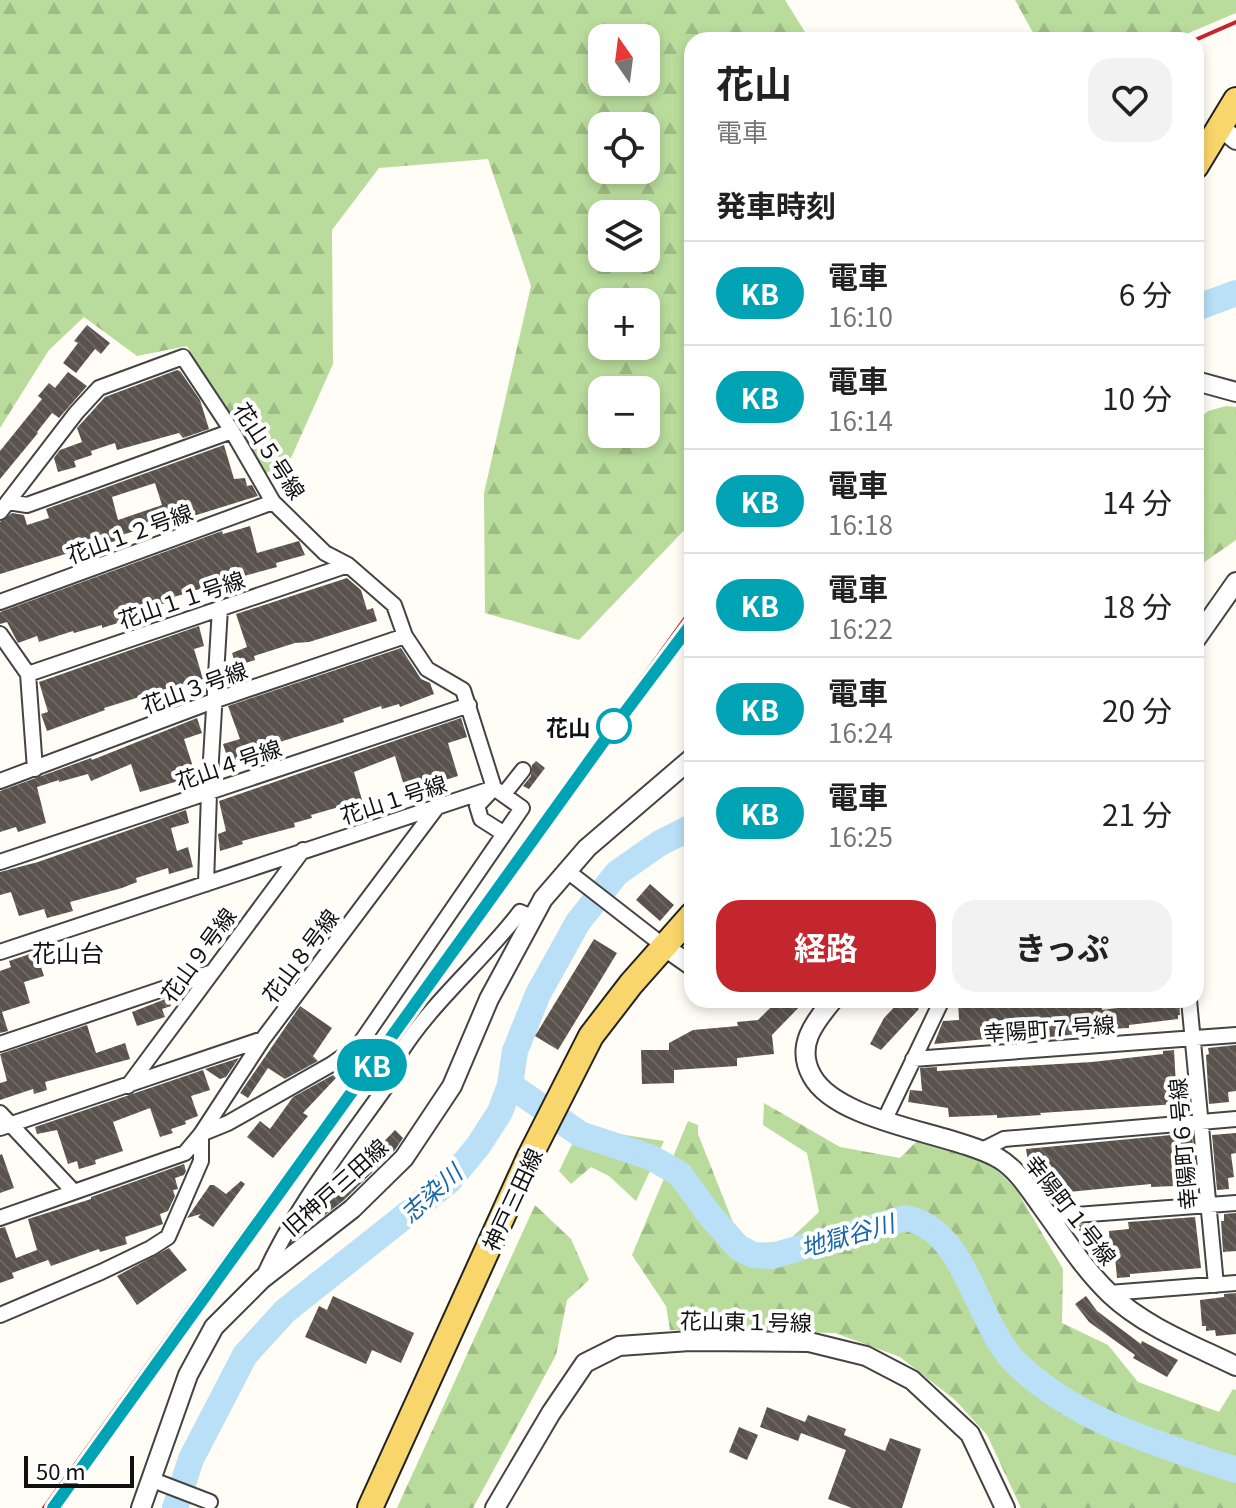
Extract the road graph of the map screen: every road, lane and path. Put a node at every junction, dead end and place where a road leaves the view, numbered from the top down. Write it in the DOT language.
graph roads {
  1 [pos="1236,100"];
  2 [pos="1229,134"];
  3 [pos="1204,158"];
  4 [pos="1204,383"];
  5 [pos="1236,392"];
  6 [pos="232,431"];
  7 [pos="273,502"];
  8 [pos="4,507"];
  9 [pos="348,565"];
  10 [pos="1236,583"];
  11 [pos="0,602"];
  12 [pos="220,608"];
  13 [pos="1204,628"];
  14 [pos="0,634"];
  15 [pos="405,636"];
  16 [pos="28,674"];
  17 [pos="216,700"];
  18 [pos="469,705"];
  19 [pos="684,765"];
  20 [pos="35,769"];
  21 [pos="523,770"];
  22 [pos="0,781"];
  23 [pos="499,791"];
  24 [pos="209,793"];
  25 [pos="437,807"];
  26 [pos="503,833"];
  27 [pos="304,850"];
  28 [pos="0,862"];
  29 [pos="574,876"];
  30 [pos="206,884"];
  31 [pos="532,917"];
  32 [pos="684,924"];
  33 [pos="665,947"];
  34 [pos="0,952"];
  35 [pos="684,960"];
  36 [pos="210,973"];
  37 [pos="827,1008"];
  38 [pos="938,1008"];
  39 [pos="1190,1008"];
  40 [pos="1236,1035"];
  41 [pos="263,1039"];
  42 [pos="1194,1039"];
  43 [pos="0,1044"];
  44 [pos="359,1045"];
  45 [pos="397,1058"];
  46 [pos="913,1059"];
  47 [pos="128,1086"];
  48 [pos="885,1119"];
  49 [pos="1236,1119"];
  50 [pos="4,1121"];
  51 [pos="1200,1122"];
  52 [pos="201,1134"];
  53 [pos="982,1150"];
  54 [pos="74,1192"];
  55 [pos="1236,1203"];
  56 [pos="1208,1206"];
  57 [pos="1049,1217"];
  58 [pos="0,1218"];
  59 [pos="262,1279"];
  60 [pos="1236,1283"];
  61 [pos="1216,1285"];
  62 [pos="1109,1293"];
  63 [pos="0,1315"];
  64 [pos="1236,1366"];
  65 [pos="150,1479"];
  66 [pos="210,1502"];
  67 [pos="141,1508"];
  68 [pos="370,1508"];
  69 [pos="495,1508"];
  70 [pos="1005,1508"];
  1 -- 2 [label="main road"];
  2 -- 3 [label="main road"];
  4 -- 5 [label="street"];
  6 -- 7 [label="street, 花山５号線"];
  6 -- 8 [label="street"];
  6 -- 8 [label="street, 花山５号線"];
  7 -- 9 [label="street, 花山５号線"];
  7 -- 11 [label="street, 花山１２号線"];
  9 -- 12 [label="street, 花山１１号線"];
  9 -- 15 [label="street, 花山５号線"];
  10 -- 13 [label="street"];
  12 -- 16 [label="street, 花山１１号線"];
  12 -- 17 [label="street"];
  14 -- 16 [label="street"];
  15 -- 17 [label="street, 花山３号線"];
  15 -- 18 [label="street, 花山５号線"];
  16 -- 20 [label="street"];
  17 -- 20 [label="street, 花山３号線"];
  17 -- 24 [label="street"];
  18 -- 23 [label="street, 花山５号線"];
  18 -- 24 [label="street, 花山４号線"];
  19 -- 29 [label="street, 旧神戸三田線"];
  20 -- 22 [label="street, 花山３号線"];
  21 -- 23 [label="street"];
  23 -- 25 [label="street, 花山１号線"];
  23 -- 26 [label="street"];
  23 -- 26 [label="street"];
  24 -- 28 [label="street, 花山４号線"];
  24 -- 30 [label="street"];
  25 -- 27 [label="street, 花山１号線"];
  25 -- 41 [label="street, 花山８号線"];
  26 -- 44 [label="street"];
  27 -- 30 [label="street, 花山１号線"];
  27 -- 36 [label="street, 花山９号線"];
  29 -- 31 [label="street, 旧神戸三田線"];
  29 -- 33 [label="street"];
  30 -- 34 [label="street, 花山１号線"];
  31 -- 45 [label="street"];
  31 -- 59 [label="street, 旧神戸三田線"];
  32 -- 33 [label="main road, 神戸三田線"];
  33 -- 35 [label="street"];
  33 -- 68 [label="main road, 神戸三田線"];
  36 -- 43 [label="street"];
  36 -- 47 [label="street, 花山９号線"];
  37 -- 48 [label="street, 幸陽町１号線"];
  38 -- 46 [label="street"];
  39 -- 42 [label="street, 幸陽町６号線"];
  40 -- 42 [label="street, 幸陽町７号線"];
  41 -- 47 [label="street"];
  41 -- 52 [label="street, 花山８号線"];
  42 -- 46 [label="street, 幸陽町７号線"];
  42 -- 51 [label="street, 幸陽町６号線"];
  44 -- 45 [label="street"];
  44 -- 52 [label="street"];
  45 -- 59 [label="street"];
  46 -- 48 [label="street"];
  47 -- 50 [label="street"];
  48 -- 53 [label="street, 幸陽町１号線"];
  49 -- 51 [label="street"];
  50 -- 54 [label="street"];
  51 -- 53 [label="street"];
  51 -- 56 [label="street, 幸陽町６号線"];
  52 -- 54 [label="street"];
  52 -- 63 [label="street"];
  53 -- 57 [label="street, 幸陽町１号線"];
  54 -- 58 [label="street"];
  55 -- 56 [label="street"];
  56 -- 57 [label="street"];
  56 -- 61 [label="street, 幸陽町６号線"];
  57 -- 62 [label="street, 幸陽町１号線"];
  59 -- 65 [label="street, 旧神戸三田線"];
  60 -- 61 [label="street"];
  61 -- 62 [label="street"];
  62 -- 64 [label="street, 幸陽町１号線"];
  65 -- 66 [label="street"];
  65 -- 67 [label="street, 旧神戸三田線"];
  69 -- 70 [label="street, 花山東１号線"];
}
